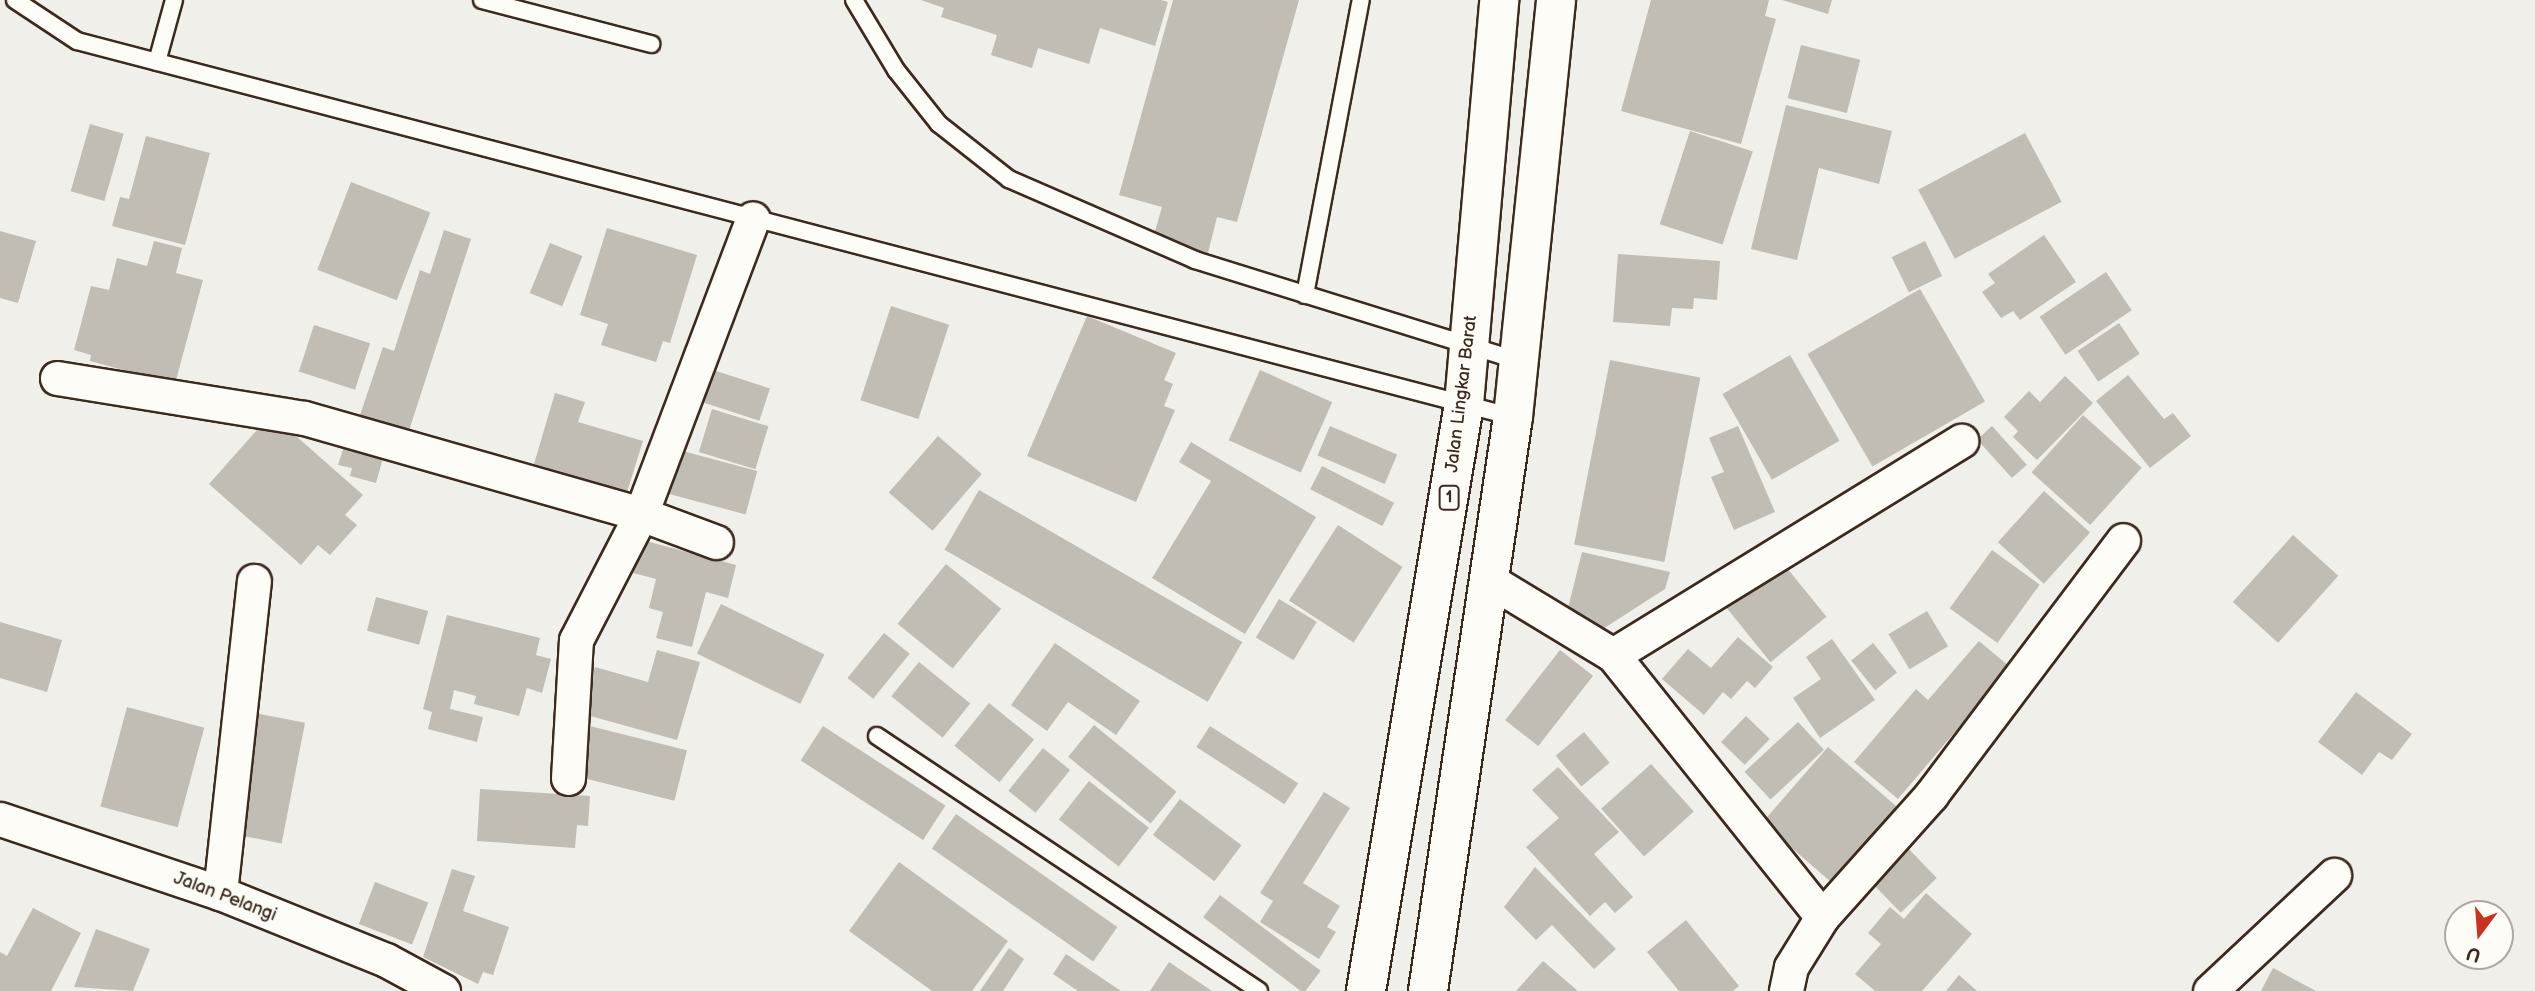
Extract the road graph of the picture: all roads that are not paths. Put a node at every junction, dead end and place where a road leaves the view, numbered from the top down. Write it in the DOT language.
graph roads {
  1 [pos="15,0"];
  2 [pos="174,0"];
  3 [pos="482,0"];
  4 [pos="854,0"];
  5 [pos="1362,0"];
  6 [pos="1499,0"];
  7 [pos="1556,0"];
  8 [pos="651,44"];
  9 [pos="157,62"];
  10 [pos="753,218"];
  11 [pos="1305,295"];
  12 [pos="1469,345"];
  13 [pos="1517,360"];
  14 [pos="57,378"];
  15 [pos="1464,404"];
  16 [pos="1513,417"];
  17 [pos="1961,441"];
  18 [pos="641,514"];
  19 [pos="2123,540"];
  20 [pos="716,542"];
  21 [pos="1489,580"];
  22 [pos="254,581"];
  23 [pos="1613,655"];
  24 [pos="877,736"];
  25 [pos="568,778"];
  26 [pos="0,820"];
  27 [pos="2334,875"];
  28 [pos="220,893"];
  29 [pos="1822,918"];
  30 [pos="443,991"];
  31 [pos="1259,991"];
  32 [pos="1366,991"];
  33 [pos="1429,991"];
  34 [pos="1786,991"];
  35 [pos="2210,991"];
  1 -- 9 [label="lane"];
  2 -- 9 [label="lane"];
  3 -- 8 [label="lane"];
  4 -- 11 [label="lane"];
  5 -- 11 [label="lane"];
  6 -- 12 [label="highway, Jalan Lingkar Barat / 1"];
  7 -- 13 [label="highway"];
  9 -- 10 [label="lane"];
  10 -- 15 [label="lane"];
  10 -- 18 [label="street"];
  11 -- 12 [label="lane"];
  12 -- 13 [label="lane"];
  12 -- 15 [label="highway, Jalan Lingkar Barat / 1"];
  13 -- 16 [label="highway"];
  14 -- 18 [label="street"];
  15 -- 16 [label="lane"];
  15 -- 32 [label="highway, Jalan Lingkar Barat / 1"];
  16 -- 21 [label="highway"];
  17 -- 23 [label="street"];
  18 -- 20 [label="street"];
  18 -- 25 [label="street"];
  19 -- 29 [label="street"];
  21 -- 23 [label="street"];
  21 -- 33 [label="highway"];
  22 -- 28 [label="street"];
  23 -- 29 [label="street"];
  24 -- 31 [label="lane"];
  26 -- 28 [label="street, Jalan Pelangi"];
  27 -- 35 [label="street"];
  28 -- 30 [label="street, Jalan Pelangi"];
  29 -- 34 [label="street"];
}
